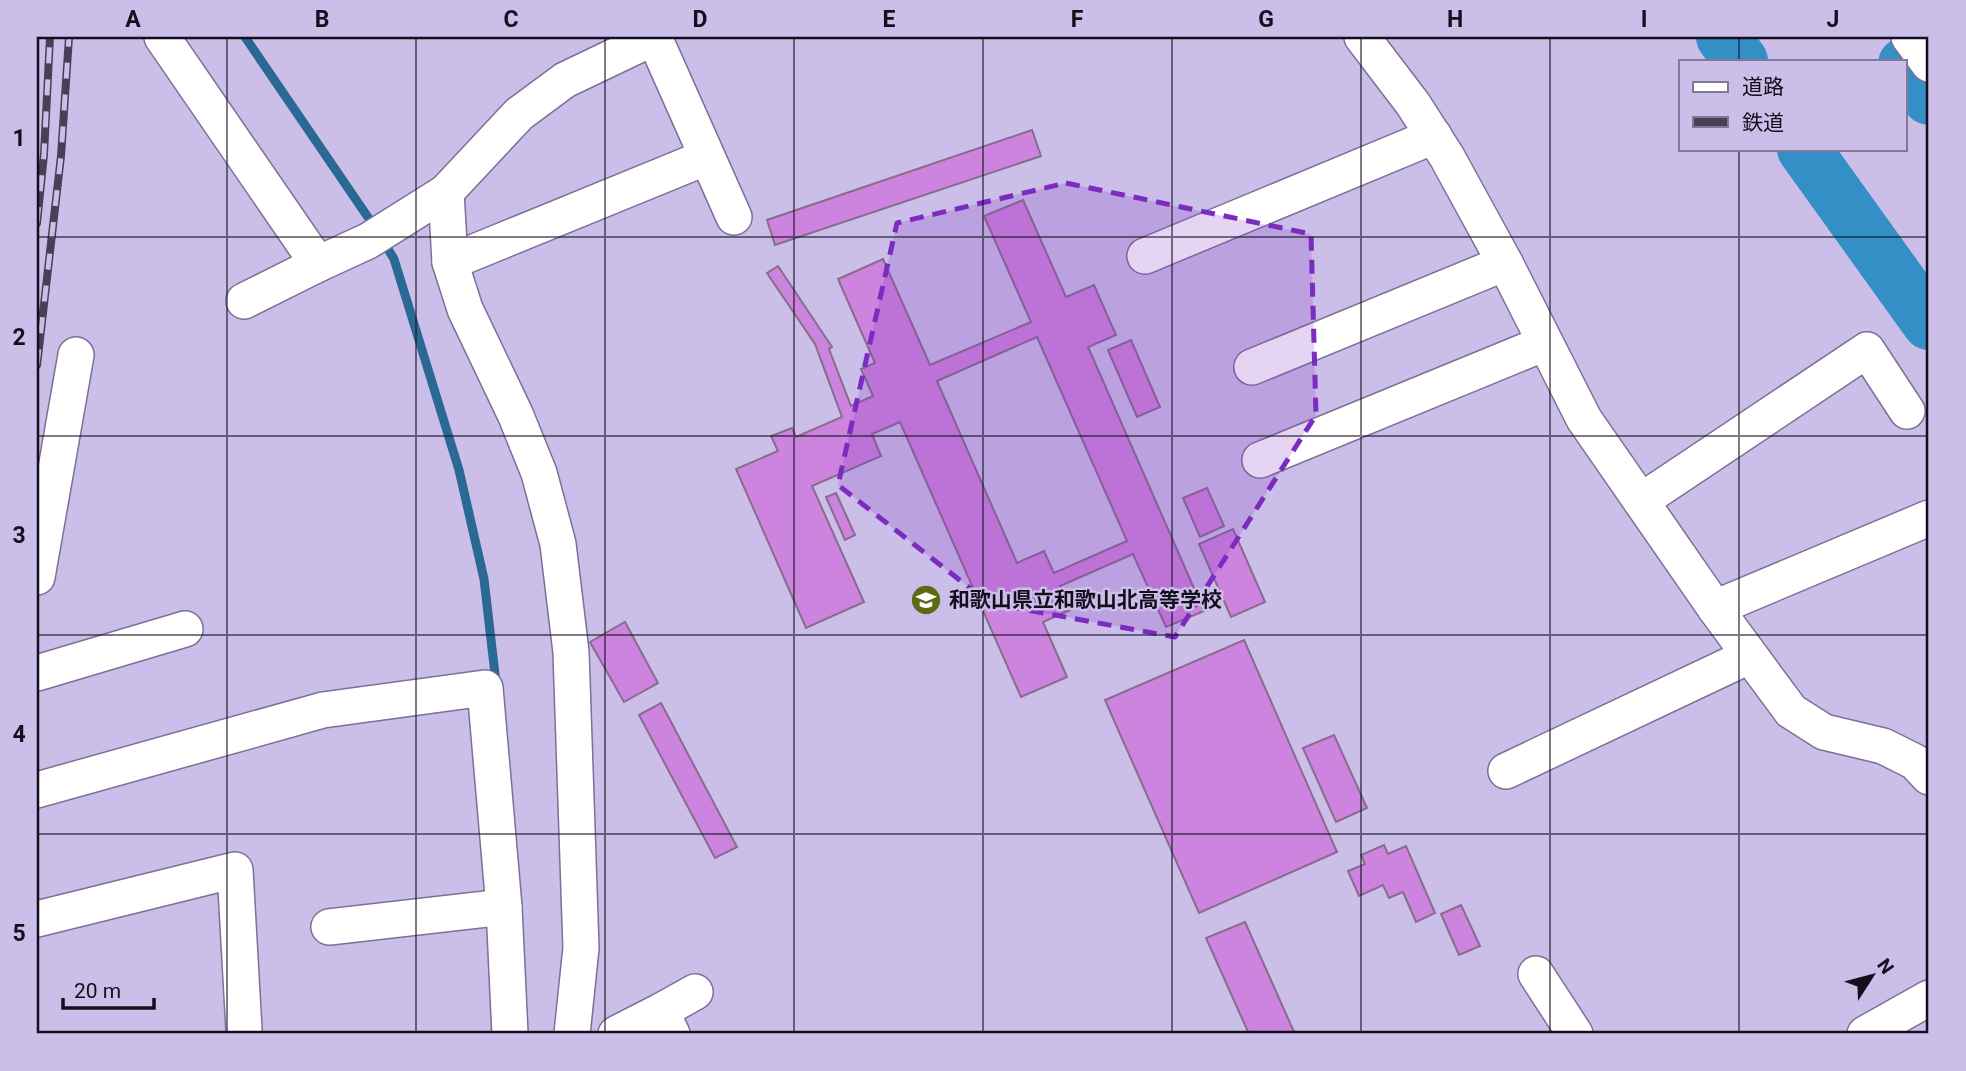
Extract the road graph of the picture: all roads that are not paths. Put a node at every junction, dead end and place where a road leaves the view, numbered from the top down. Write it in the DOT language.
graph roads {
  1 [pos="162,37"];
  2 [pos="654,37"];
  3 [pos="1362,37"];
  4 [pos="1909,37"];
  5 [pos="1929,64"];
  6 [pos="1434,136"];
  7 [pos="708,157"];
  8 [pos="446,192"];
  9 [pos="734,217"];
  10 [pos="1145,256"];
  11 [pos="450,262"];
  12 [pos="1505,263"];
  13 [pos="318,264"];
  14 [pos="244,301"];
  15 [pos="1545,343"];
  16 [pos="76,355"];
  17 [pos="1252,367"];
  18 [pos="1907,411"];
  19 [pos="1260,460"];
  20 [pos="1641,501"];
  21 [pos="1929,518"];
  22 [pos="37,577"];
  23 [pos="1715,608"];
  24 [pos="185,629"];
  25 [pos="1749,656"];
  26 [pos="37,673"];
  27 [pos="1506,771"];
  28 [pos="1929,778"];
  29 [pos="37,790"];
  30 [pos="504,907"];
  31 [pos="37,919"];
  32 [pos="329,927"];
  33 [pos="1536,974"];
  34 [pos="695,992"];
  35 [pos="1929,998"];
  36 [pos="667,1022"];
  37 [pos="244,1030"];
  38 [pos="510,1034"];
  39 [pos="572,1034"];
  40 [pos="616,1034"];
  41 [pos="1575,1034"];
  42 [pos="1865,1034"];
  1 -- 13 [label="street"];
  2 -- 7 [label="street"];
  2 -- 8 [label="street"];
  3 -- 6 [label="street"];
  4 -- 5 [label="street"];
  6 -- 10 [label="street"];
  6 -- 12 [label="street"];
  7 -- 9 [label="street"];
  7 -- 11 [label="street"];
  8 -- 11 [label="street"];
  8 -- 13 [label="street"];
  11 -- 39 [label="street"];
  12 -- 15 [label="street"];
  12 -- 17 [label="street"];
  13 -- 14 [label="street"];
  15 -- 19 [label="street"];
  15 -- 20 [label="street"];
  16 -- 22 [label="street"];
  18 -- 20 [label="street"];
  20 -- 23 [label="street"];
  21 -- 23 [label="street"];
  23 -- 25 [label="street"];
  24 -- 26 [label="street"];
  25 -- 27 [label="street"];
  25 -- 28 [label="street"];
  29 -- 30 [label="street"];
  30 -- 32 [label="street"];
  30 -- 38 [label="street"];
  31 -- 37 [label="street"];
  33 -- 41 [label="street"];
  34 -- 36 [label="street"];
  35 -- 42 [label="street"];
  36 -- 40 [label="street"];
}
